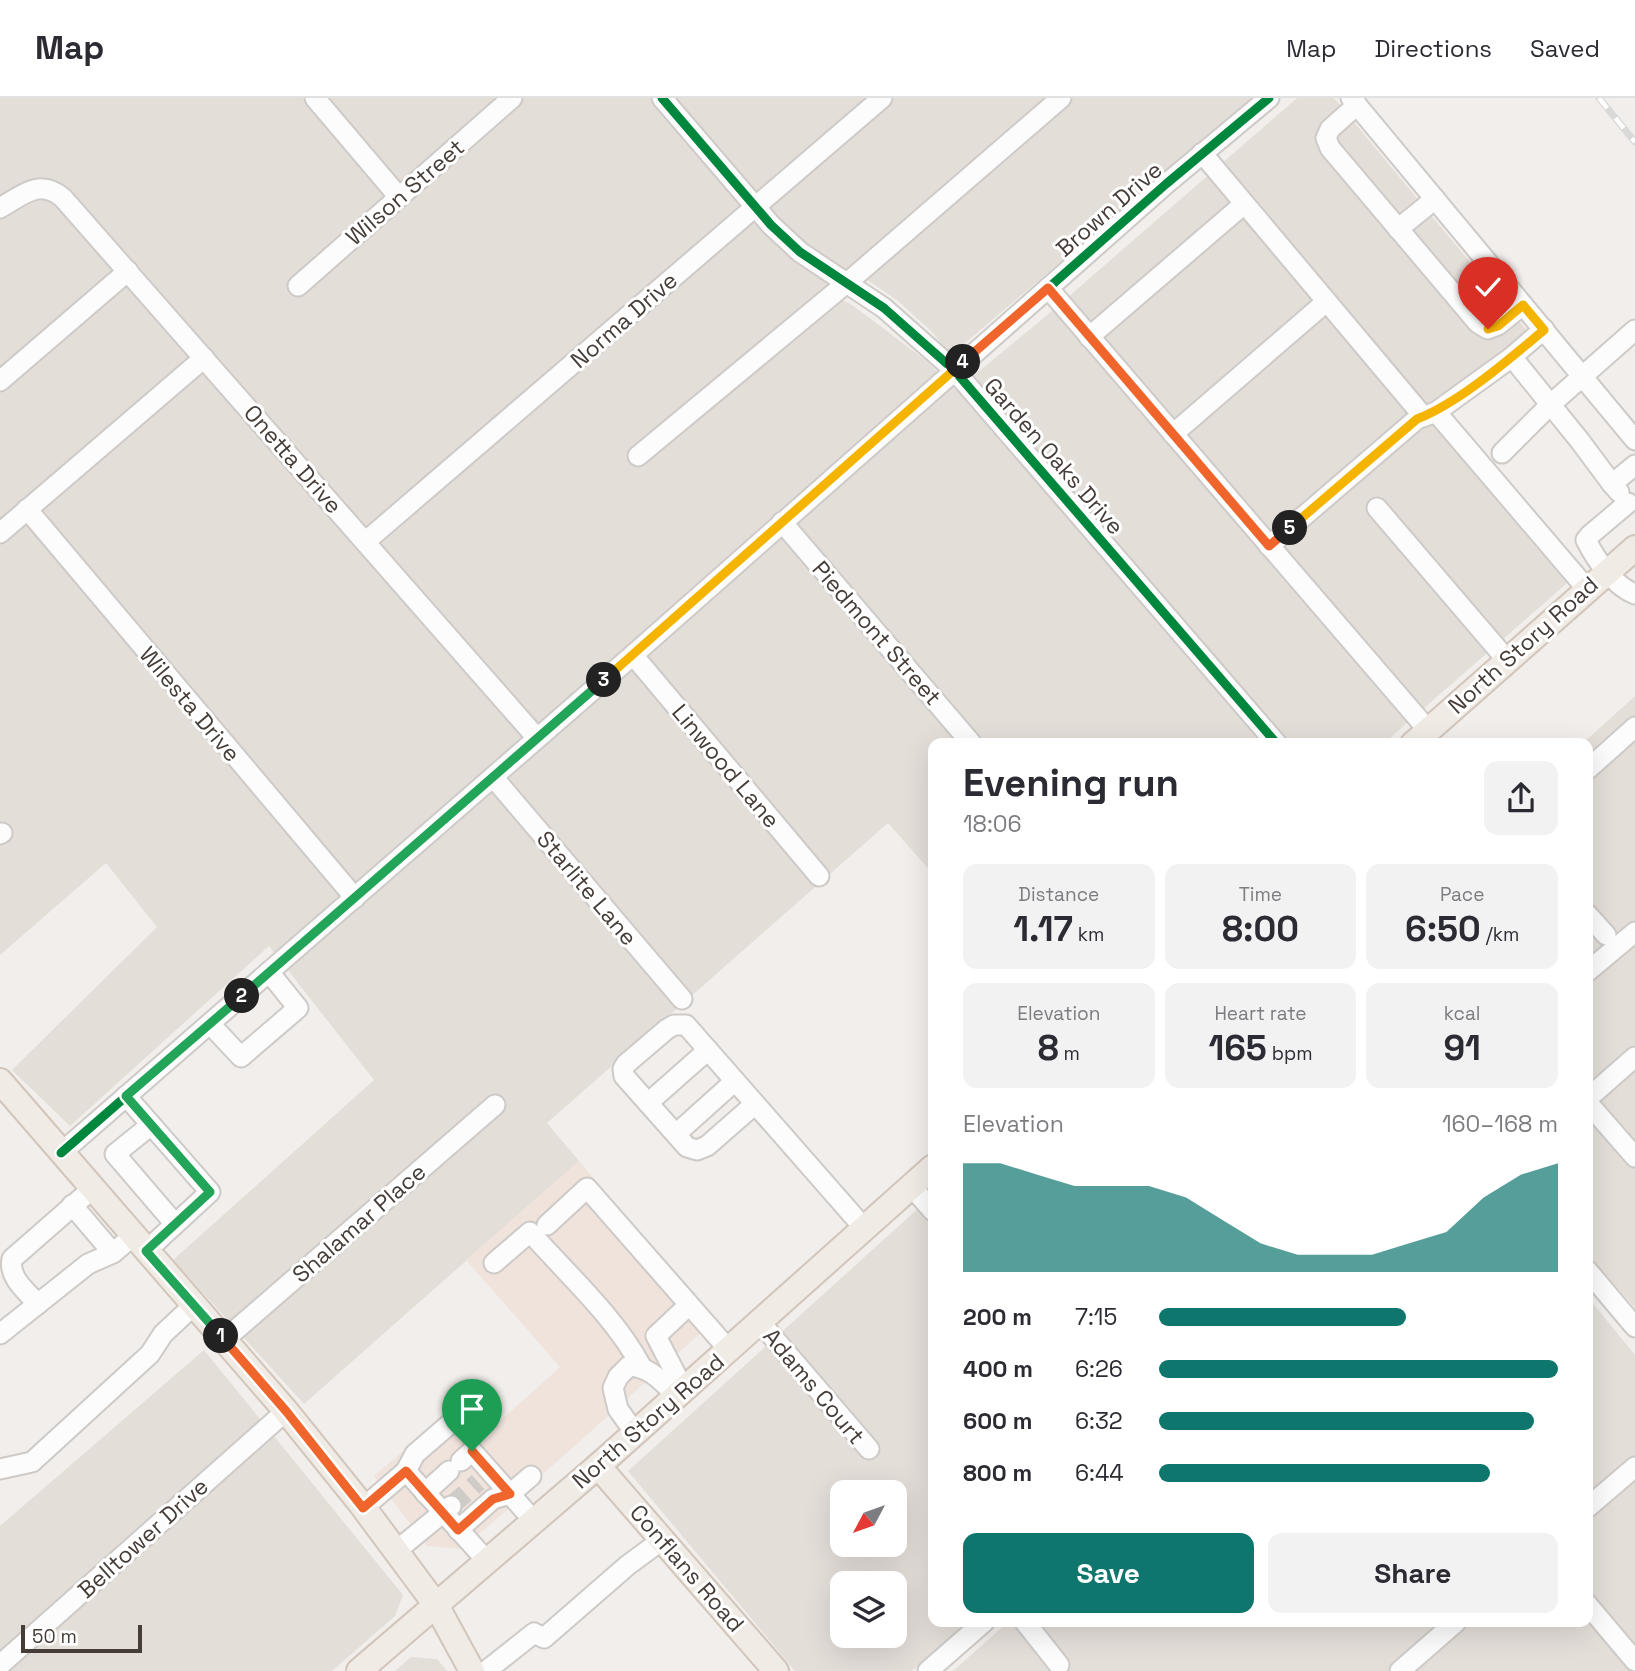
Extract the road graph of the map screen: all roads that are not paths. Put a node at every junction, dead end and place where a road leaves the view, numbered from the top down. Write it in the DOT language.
graph roads {
  1 [pos="315,98"];
  2 [pos="882,98"];
  3 [pos="1061,98"];
  4 [pos="1269,98"];
  5 [pos="499,102"];
  6 [pos="672,102"];
  7 [pos="1354,102"];
  8 [pos="1202,153"];
  9 [pos="399,197"];
  10 [pos="1435,199"];
  11 [pos="1244,204"];
  12 [pos="755,207"];
  13 [pos="0,208"];
  14 [pos="1398,229"];
  15 [pos="128,271"];
  16 [pos="847,284"];
  17 [pos="298,286"];
  18 [pos="1048,288"];
  19 [pos="1326,302"];
  20 [pos="1523,305"];
  21 [pos="1544,330"];
  22 [pos="1635,330"];
  23 [pos="1089,337"];
  24 [pos="1512,357"];
  25 [pos="204,358"];
  26 [pos="954,370"];
  27 [pos="1582,375"];
  28 [pos="0,381"];
  29 [pos="1551,404"];
  30 [pos="1429,414"];
  31 [pos="1173,433"];
  32 [pos="1635,440"];
  33 [pos="1502,453"];
  34 [pos="638,457"];
  35 [pos="1635,465"];
  36 [pos="1612,484"];
  37 [pos="1377,508"];
  38 [pos="1631,508"];
  39 [pos="27,509"];
  40 [pos="782,522"];
  41 [pos="0,533"];
  42 [pos="365,542"];
  43 [pos="1269,546"];
  44 [pos="1635,548"];
  45 [pos="1607,571"];
  46 [pos="1587,589"];
  47 [pos="1635,594"];
  48 [pos="633,654"];
  49 [pos="1507,660"];
  50 [pos="1635,727"];
  51 [pos="1420,737"];
  52 [pos="537,738"];
  53 [pos="967,738"];
  54 [pos="1272,738"];
  55 [pos="1593,765"];
  56 [pos="493,777"];
  57 [pos="819,876"];
  58 [pos="355,898"];
  59 [pos="1593,921"];
  60 [pos="1635,932"];
  61 [pos="1606,935"];
  62 [pos="1593,967"];
  63 [pos="269,972"];
  64 [pos="682,999"];
  65 [pos="210,1024"];
  66 [pos="708,1050"];
  67 [pos="1635,1057"];
  68 [pos="0,1081"];
  69 [pos="735,1081"];
  70 [pos="1593,1095"];
  71 [pos="126,1096"];
  72 [pos="648,1103"];
  73 [pos="755,1104"];
  74 [pos="495,1105"];
  75 [pos="1593,1107"];
  76 [pos="150,1125"];
  77 [pos="676,1134"];
  78 [pos="61,1153"];
  79 [pos="1635,1157"];
  80 [pos="928,1171"];
  81 [pos="911,1186"];
  82 [pos="92,1189"];
  83 [pos="72,1205"];
  84 [pos="928,1205"];
  85 [pos="112,1212"];
  86 [pos="175,1224"];
  87 [pos="547,1225"];
  88 [pos="864,1228"];
  89 [pos="93,1229"];
  90 [pos="140,1244"];
  91 [pos="113,1253"];
  92 [pos="494,1263"];
  93 [pos="1593,1277"];
  94 [pos="38,1304"];
  95 [pos="689,1304"];
  96 [pos="194,1306"];
  97 [pos="760,1322"];
  98 [pos="1635,1327"];
  99 [pos="0,1334"];
  100 [pos="224,1340"];
  101 [pos="729,1350"];
  102 [pos="641,1366"];
  103 [pos="680,1393"];
  104 [pos="286,1411"];
  105 [pos="452,1422"];
  106 [pos="635,1433"];
  107 [pos="869,1450"];
  108 [pos="598,1466"];
  109 [pos="1635,1467"];
  110 [pos="0,1469"];
  111 [pos="406,1471"];
  112 [pos="531,1476"];
  113 [pos="425,1493"];
  114 [pos="510,1494"];
  115 [pos="1593,1503"];
  116 [pos="363,1508"];
  117 [pos="447,1509"];
  118 [pos="534,1521"];
  119 [pos="458,1530"];
  120 [pos="662,1540"];
  121 [pos="396,1551"];
  122 [pos="487,1561"];
  123 [pos="436,1605"];
  124 [pos="1593,1611"];
  125 [pos="978,1627"];
  126 [pos="1029,1627"];
  127 [pos="1450,1627"];
  128 [pos="1635,1661"];
  129 [pos="0,1665"];
  130 [pos="1059,1665"];
  131 [pos="359,1671"];
  132 [pos="471,1671"];
  133 [pos="486,1671"];
  134 [pos="776,1671"];
  135 [pos="929,1671"];
  136 [pos="1400,1671"];
  1 -- 9 [label="street"];
  2 -- 12 [label="street, Norma Drive"];
  3 -- 16 [label="street"];
  4 -- 8 [label="street, Brown Drive"];
  5 -- 9 [label="street, Wilson Street"];
  6 -- 12 [label="street, Garden Oaks Drive"];
  7 -- 10 [label="street"];
  7 -- 14 [label="street"];
  8 -- 11 [label="street"];
  8 -- 18 [label="street, Brown Drive"];
  9 -- 17 [label="street, Wilson Street"];
  10 -- 14 [label="street"];
  10 -- 20 [label="street"];
  11 -- 19 [label="street"];
  11 -- 23 [label="street"];
  12 -- 16 [label="street, Garden Oaks Drive"];
  12 -- 42 [label="street, Norma Drive"];
  13 -- 15 [label="street, Onetta Drive"];
  14 -- 20 [label="street"];
  15 -- 25 [label="street, Onetta Drive"];
  15 -- 28 [label="street"];
  16 -- 26 [label="street, Garden Oaks Drive"];
  16 -- 34 [label="street"];
  18 -- 23 [label="street"];
  18 -- 26 [label="street, Brown Drive"];
  19 -- 30 [label="street"];
  19 -- 31 [label="street"];
  20 -- 21 [label="street"];
  21 -- 24 [label="street"];
  21 -- 27 [label="street"];
  22 -- 27 [label="street"];
  23 -- 31 [label="street"];
  24 -- 29 [label="street"];
  24 -- 30 [label="street"];
  25 -- 39 [label="street"];
  25 -- 42 [label="street, Onetta Drive"];
  26 -- 40 [label="street, Brown Drive"];
  26 -- 54 [label="street, Garden Oaks Drive"];
  27 -- 29 [label="street"];
  27 -- 32 [label="street"];
  29 -- 33 [label="street"];
  29 -- 36 [label="street"];
  30 -- 43 [label="street"];
  30 -- 46 [label="street"];
  31 -- 43 [label="street"];
  35 -- 36 [label="street"];
  36 -- 38 [label="street"];
  37 -- 49 [label="street"];
  38 -- 45 [label="street"];
  39 -- 41 [label="street"];
  39 -- 58 [label="street, Wilesta Drive"];
  40 -- 48 [label="street, Brown Drive"];
  40 -- 53 [label="street, Piedmont Street"];
  42 -- 52 [label="street, Onetta Drive"];
  43 -- 51 [label="street"];
  44 -- 45 [label="main road, North Story Road"];
  45 -- 46 [label="main road, North Story Road"];
  45 -- 47 [label="street"];
  46 -- 49 [label="main road, North Story Road"];
  48 -- 52 [label="street, Brown Drive"];
  48 -- 57 [label="street, Linwood Lane"];
  49 -- 51 [label="main road, North Story Road"];
  50 -- 55 [label="street"];
  52 -- 56 [label="street, Brown Drive"];
  56 -- 58 [label="street, Brown Drive"];
  56 -- 64 [label="street, Starlite Lane"];
  58 -- 63 [label="street, Brown Drive"];
  59 -- 61 [label="street"];
  60 -- 62 [label="street"];
  63 -- 65 [label="street, Brown Drive"];
  63 -- 65 [label="street"];
  65 -- 71 [label="street, Brown Drive"];
  66 -- 69 [label="street"];
  66 -- 72 [label="street"];
  66 -- 72 [label="street"];
  67 -- 70 [label="street"];
  68 -- 78 [label="main road"];
  69 -- 73 [label="street"];
  69 -- 77 [label="street"];
  71 -- 76 [label="street"];
  71 -- 78 [label="street, Brown Drive"];
  72 -- 77 [label="street"];
  73 -- 77 [label="street"];
  73 -- 88 [label="street"];
  74 -- 100 [label="street, Shalamar Place"];
  75 -- 79 [label="street"];
  76 -- 86 [label="street"];
  76 -- 86 [label="street"];
  78 -- 82 [label="main road"];
  80 -- 81 [label="main road, North Story Road"];
  81 -- 84 [label="street"];
  81 -- 88 [label="main road, North Story Road"];
  82 -- 83 [label="street"];
  82 -- 85 [label="main road"];
  83 -- 89 [label="street"];
  83 -- 94 [label="street"];
  85 -- 89 [label="street"];
  85 -- 90 [label="main road"];
  86 -- 90 [label="street"];
  87 -- 95 [label="street"];
  88 -- 97 [label="main road, North Story Road"];
  89 -- 91 [label="street"];
  90 -- 91 [label="street"];
  90 -- 96 [label="main road"];
  91 -- 94 [label="street"];
  92 -- 102 [label="street"];
  93 -- 98 [label="street"];
  94 -- 99 [label="street"];
  95 -- 101 [label="street"];
  95 -- 103 [label="street"];
  96 -- 100 [label="main road"];
  96 -- 110 [label="street"];
  97 -- 101 [label="main road, North Story Road"];
  97 -- 107 [label="street, Adams Court"];
  100 -- 104 [label="main road"];
  101 -- 103 [label="main road, North Story Road"];
  102 -- 103 [label="street"];
  102 -- 106 [label="street"];
  103 -- 106 [label="main road, North Story Road"];
  104 -- 116 [label="main road"];
  104 -- 129 [label="street, Belltower Drive"];
  105 -- 111 [label="street"];
  106 -- 108 [label="main road, North Story Road"];
  108 -- 118 [label="main road, North Story Road"];
  108 -- 120 [label="main road, Conflans Road"];
  109 -- 115 [label="street"];
  111 -- 113 [label="street"];
  111 -- 116 [label="street"];
  112 -- 114 [label="street"];
  113 -- 114 [label="street"];
  113 -- 117 [label="street"];
  114 -- 118 [label="street"];
  114 -- 119 [label="street"];
  116 -- 121 [label="main road"];
  117 -- 119 [label="street"];
  117 -- 121 [label="street"];
  118 -- 122 [label="main road, North Story Road"];
  119 -- 122 [label="street"];
  120 -- 133 [label="street"];
  120 -- 134 [label="main road, Conflans Road"];
  121 -- 123 [label="main road"];
  122 -- 123 [label="main road, North Story Road"];
  123 -- 131 [label="main road, North Story Road"];
  123 -- 132 [label="main road"];
  124 -- 128 [label="street"];
  125 -- 135 [label="street"];
  126 -- 130 [label="street"];
  127 -- 136 [label="street"];
}
